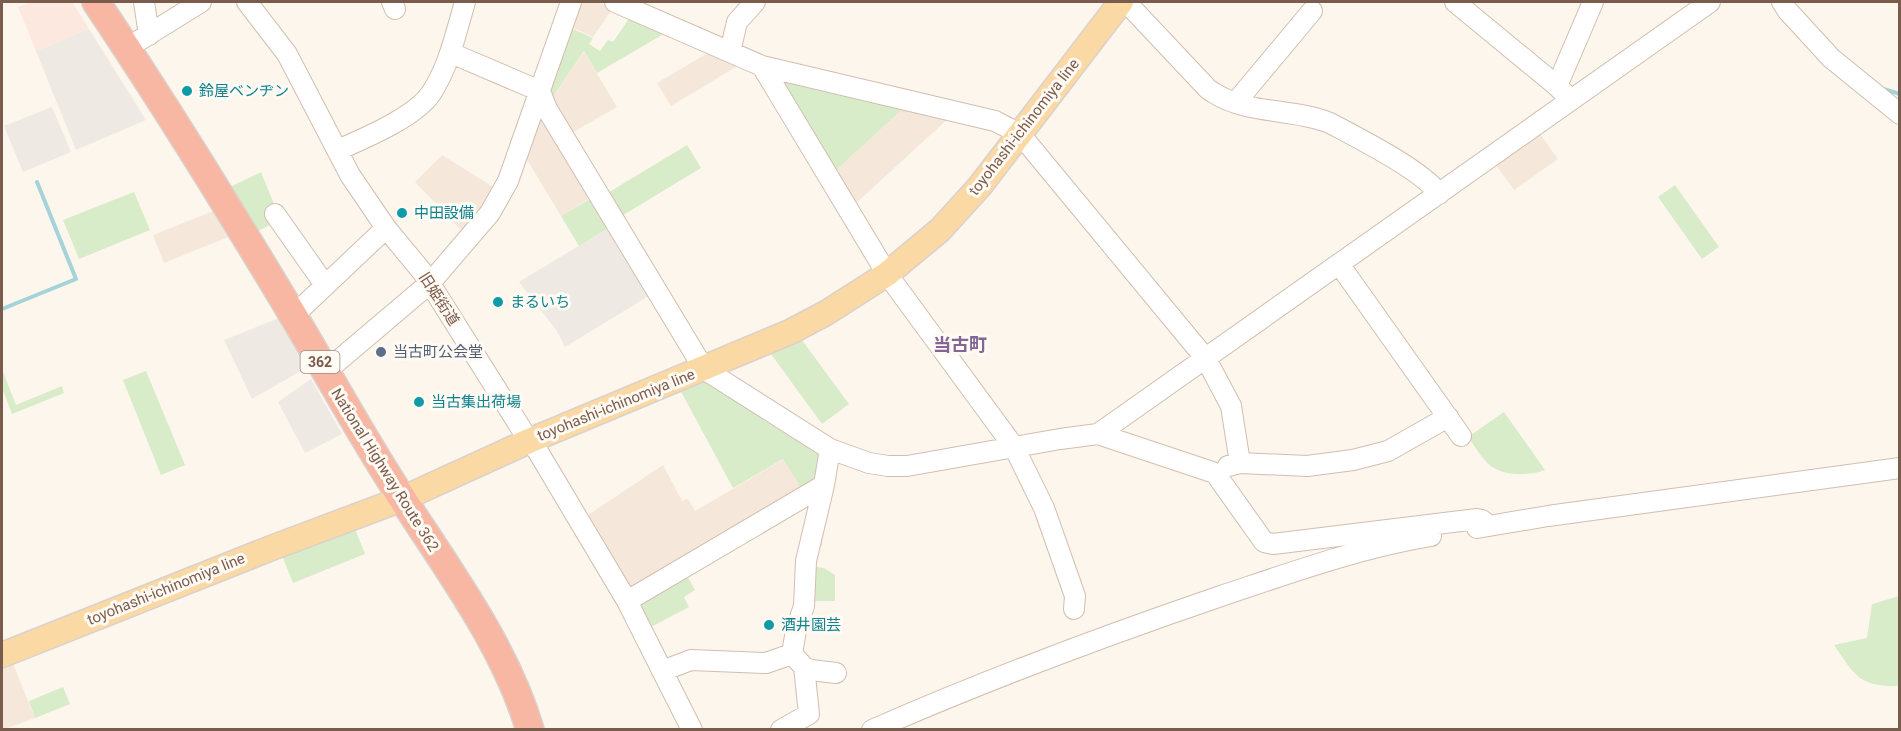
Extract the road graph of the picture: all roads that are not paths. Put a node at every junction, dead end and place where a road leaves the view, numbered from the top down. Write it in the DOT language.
graph roads {
  1 [pos="96,2"];
  2 [pos="144,2"];
  3 [pos="201,2"];
  4 [pos="465,2"];
  5 [pos="571,2"];
  6 [pos="615,2"];
  7 [pos="756,2"];
  8 [pos="1121,2"];
  9 [pos="1126,2"];
  10 [pos="1455,2"];
  11 [pos="1593,2"];
  12 [pos="1782,2"];
  13 [pos="256,5"];
  14 [pos="1697,5"];
  15 [pos="1312,11"];
  16 [pos="138,41"];
  17 [pos="730,52"];
  18 [pos="451,53"];
  19 [pos="762,66"];
  20 [pos="1557,86"];
  21 [pos="540,91"];
  22 [pos="1571,100"];
  23 [pos="1236,102"];
  24 [pos="1899,114"];
  25 [pos="1020,134"];
  26 [pos="338,150"];
  27 [pos="1439,194"];
  28 [pos="275,214"];
  29 [pos="386,228"];
  30 [pos="1340,264"];
  31 [pos="887,274"];
  32 [pos="430,283"];
  33 [pos="325,285"];
  34 [pos="293,316"];
  35 [pos="1206,359"];
  36 [pos="704,369"];
  37 [pos="325,372"];
  38 [pos="1448,417"];
  39 [pos="1098,434"];
  40 [pos="1461,436"];
  41 [pos="529,441"];
  42 [pos="1014,447"];
  43 [pos="830,449"];
  44 [pos="1240,463"];
  45 [pos="1899,468"];
  46 [pos="1215,473"];
  47 [pos="824,485"];
  48 [pos="402,499"];
  49 [pos="1489,526"];
  50 [pos="627,601"];
  51 [pos="1074,609"];
  52 [pos="2,655"];
  53 [pos="798,660"];
  54 [pos="662,671"];
  55 [pos="836,673"];
  56 [pos="530,729"];
  57 [pos="692,729"];
  58 [pos="781,729"];
  59 [pos="873,729"];
  1 -- 16 [label="highway, National Highway Route 362 / 362"];
  2 -- 16 [label="street"];
  3 -- 16 [label="street"];
  4 -- 18 [label="street"];
  5 -- 21 [label="street"];
  6 -- 17 [label="street"];
  7 -- 17 [label="street"];
  8 -- 25 [label="main road, toyohashi-ichinomiya line"];
  9 -- 23 [label="street"];
  10 -- 20 [label="street"];
  11 -- 20 [label="street"];
  12 -- 24 [label="street"];
  13 -- 26 [label="street, 旧姫街道"];
  14 -- 22 [label="street"];
  15 -- 23 [label="street"];
  16 -- 34 [label="highway, National Highway Route 362 / 362"];
  17 -- 19 [label="street"];
  18 -- 21 [label="street"];
  18 -- 26 [label="street"];
  19 -- 25 [label="street"];
  19 -- 31 [label="street"];
  20 -- 22 [label="street"];
  21 -- 32 [label="street"];
  21 -- 36 [label="street"];
  22 -- 27 [label="street"];
  23 -- 27 [label="street"];
  25 -- 31 [label="main road, toyohashi-ichinomiya line"];
  25 -- 35 [label="street"];
  26 -- 29 [label="street, 旧姫街道"];
  27 -- 30 [label="street"];
  28 -- 33 [label="street"];
  29 -- 32 [label="street, 旧姫街道"];
  29 -- 33 [label="street"];
  30 -- 35 [label="street"];
  30 -- 38 [label="street"];
  31 -- 36 [label="main road, toyohashi-ichinomiya line"];
  31 -- 42 [label="street"];
  32 -- 37 [label="street"];
  32 -- 41 [label="street, 旧姫街道"];
  33 -- 34 [label="street"];
  34 -- 37 [label="highway, National Highway Route 362 / 362"];
  35 -- 39 [label="street"];
  35 -- 44 [label="street"];
  36 -- 41 [label="main road, toyohashi-ichinomiya line"];
  36 -- 43 [label="street"];
  37 -- 48 [label="highway, National Highway Route 362 / 362"];
  38 -- 40 [label="street"];
  38 -- 44 [label="street"];
  39 -- 42 [label="street"];
  39 -- 46 [label="street"];
  41 -- 48 [label="main road, toyohashi-ichinomiya line"];
  41 -- 50 [label="street, 旧姫街道"];
  42 -- 43 [label="street"];
  42 -- 51 [label="street"];
  43 -- 47 [label="street"];
  44 -- 46 [label="street"];
  45 -- 49 [label="street"];
  46 -- 49 [label="street"];
  47 -- 50 [label="street"];
  47 -- 53 [label="street"];
  48 -- 52 [label="main road, toyohashi-ichinomiya line"];
  48 -- 56 [label="highway, National Highway Route 362 / 362"];
  49 -- 59 [label="street"];
  50 -- 54 [label="street, 旧姫街道"];
  53 -- 54 [label="street"];
  53 -- 55 [label="street"];
  53 -- 58 [label="street"];
  54 -- 57 [label="street, 旧姫街道"];
}
